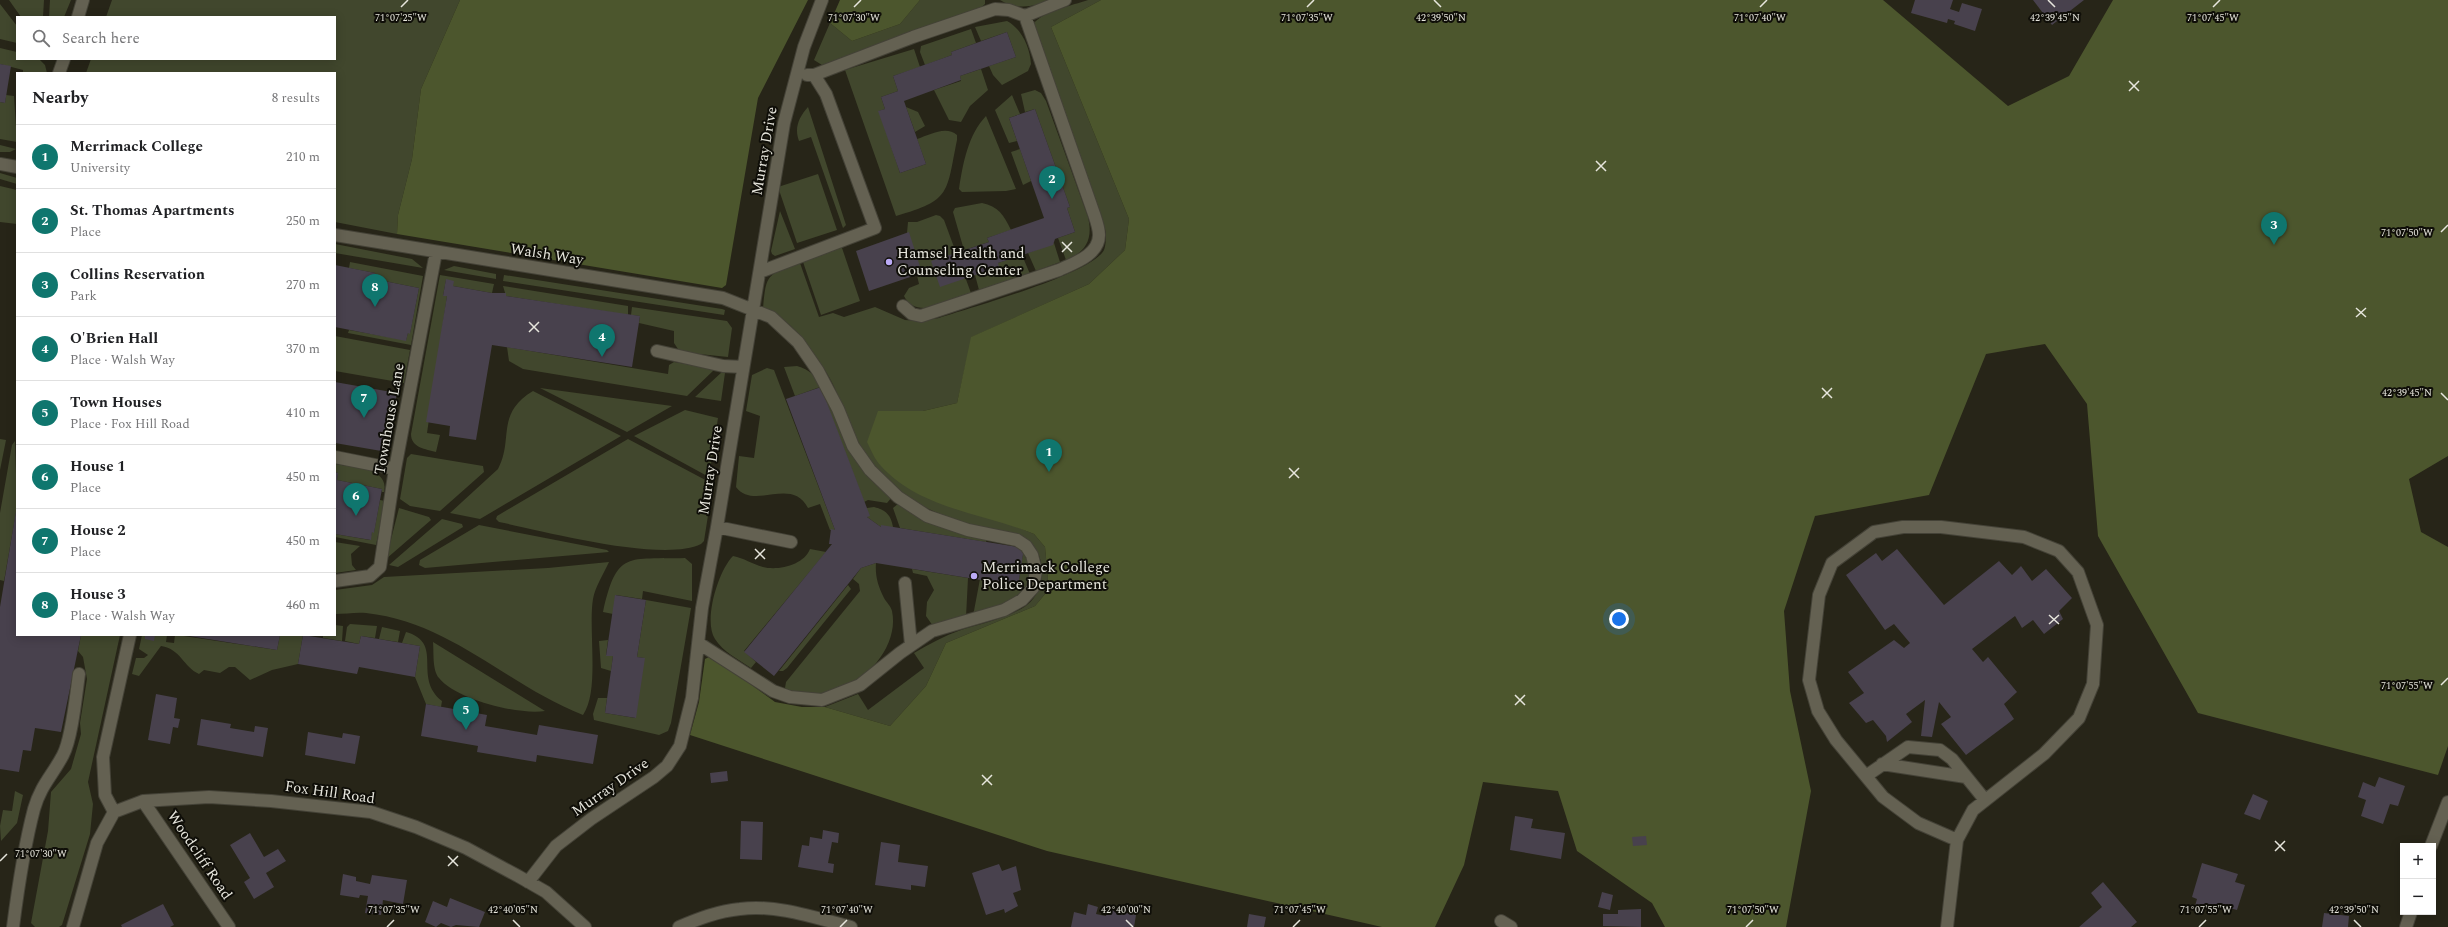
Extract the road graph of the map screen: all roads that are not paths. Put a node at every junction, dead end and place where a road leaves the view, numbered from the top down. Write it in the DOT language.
graph roads {
  1 [pos="83,0"];
  2 [pos="822,0"];
  3 [pos="1065,0"];
  4 [pos="995,4"];
  5 [pos="78,16"];
  6 [pos="1025,16"];
  7 [pos="64,60"];
  8 [pos="60,72"];
  9 [pos="814,75"];
  10 [pos="796,76"];
  11 [pos="0,164"];
  12 [pos="16,167"];
  13 [pos="336,235"];
  14 [pos="436,252"];
  15 [pos="760,272"];
  16 [pos="903,306"];
  17 [pos="753,309"];
  18 [pos="657,351"];
  19 [pos="743,367"];
  20 [pos="336,457"];
  21 [pos="395,469"];
  22 [pos="717,526"];
  23 [pos="791,542"];
  24 [pos="336,581"];
  25 [pos="905,583"];
  26 [pos="130,636"];
  27 [pos="700,644"];
  28 [pos="911,645"];
  29 [pos="79,674"];
  30 [pos="1882,764"];
  31 [pos="1866,776"];
  32 [pos="1966,777"];
  33 [pos="1985,800"];
  34 [pos="143,801"];
  35 [pos="2448,802"];
  36 [pos="114,812"];
  37 [pos="1957,840"];
  38 [pos="2432,843"];
  39 [pos="528,882"];
  40 [pos="2410,915"];
  41 [pos="13,927"];
  42 [pos="73,927"];
  43 [pos="229,927"];
  44 [pos="585,927"];
  45 [pos="678,927"];
  46 [pos="851,927"];
  47 [pos="1947,927"];
  48 [pos="2406,927"];
  1 -- 5 [label="street"];
  2 -- 10 [label="street, Murray Drive"];
  3 -- 6 [label="street"];
  4 -- 6 [label="street"];
  4 -- 9 [label="street"];
  6 -- 16 [label="street"];
  7 -- 8 [label="street"];
  9 -- 10 [label="street"];
  9 -- 15 [label="street"];
  10 -- 15 [label="street, Murray Drive"];
  11 -- 12 [label="street"];
  13 -- 14 [label="street, Walsh Way"];
  14 -- 17 [label="street, Walsh Way"];
  14 -- 21 [label="street, Townhouse Lane"];
  15 -- 17 [label="street, Murray Drive"];
  17 -- 19 [label="street, Murray Drive"];
  17 -- 28 [label="street, Walsh Way"];
  18 -- 19 [label="street"];
  19 -- 22 [label="street, Murray Drive"];
  20 -- 21 [label="street"];
  21 -- 24 [label="street, Townhouse Lane"];
  22 -- 23 [label="street"];
  22 -- 27 [label="street, Murray Drive"];
  25 -- 28 [label="street"];
  26 -- 36 [label="street"];
  27 -- 28 [label="street, Walsh Way"];
  27 -- 39 [label="street, Murray Drive"];
  29 -- 41 [label="street"];
  30 -- 31 [label="street"];
  30 -- 32 [label="street"];
  30 -- 32 [label="street"];
  31 -- 33 [label="street"];
  31 -- 37 [label="street"];
  32 -- 33 [label="street"];
  33 -- 37 [label="street"];
  34 -- 36 [label="street, Fox Hill Road"];
  34 -- 39 [label="street, Fox Hill Road"];
  34 -- 43 [label="street, Woodcliff Road"];
  35 -- 38 [label="street"];
  36 -- 42 [label="street"];
  37 -- 47 [label="street"];
  39 -- 44 [label="street, Fox Hill Road"];
  40 -- 48 [label="street"];
  45 -- 46 [label="street"];
}
